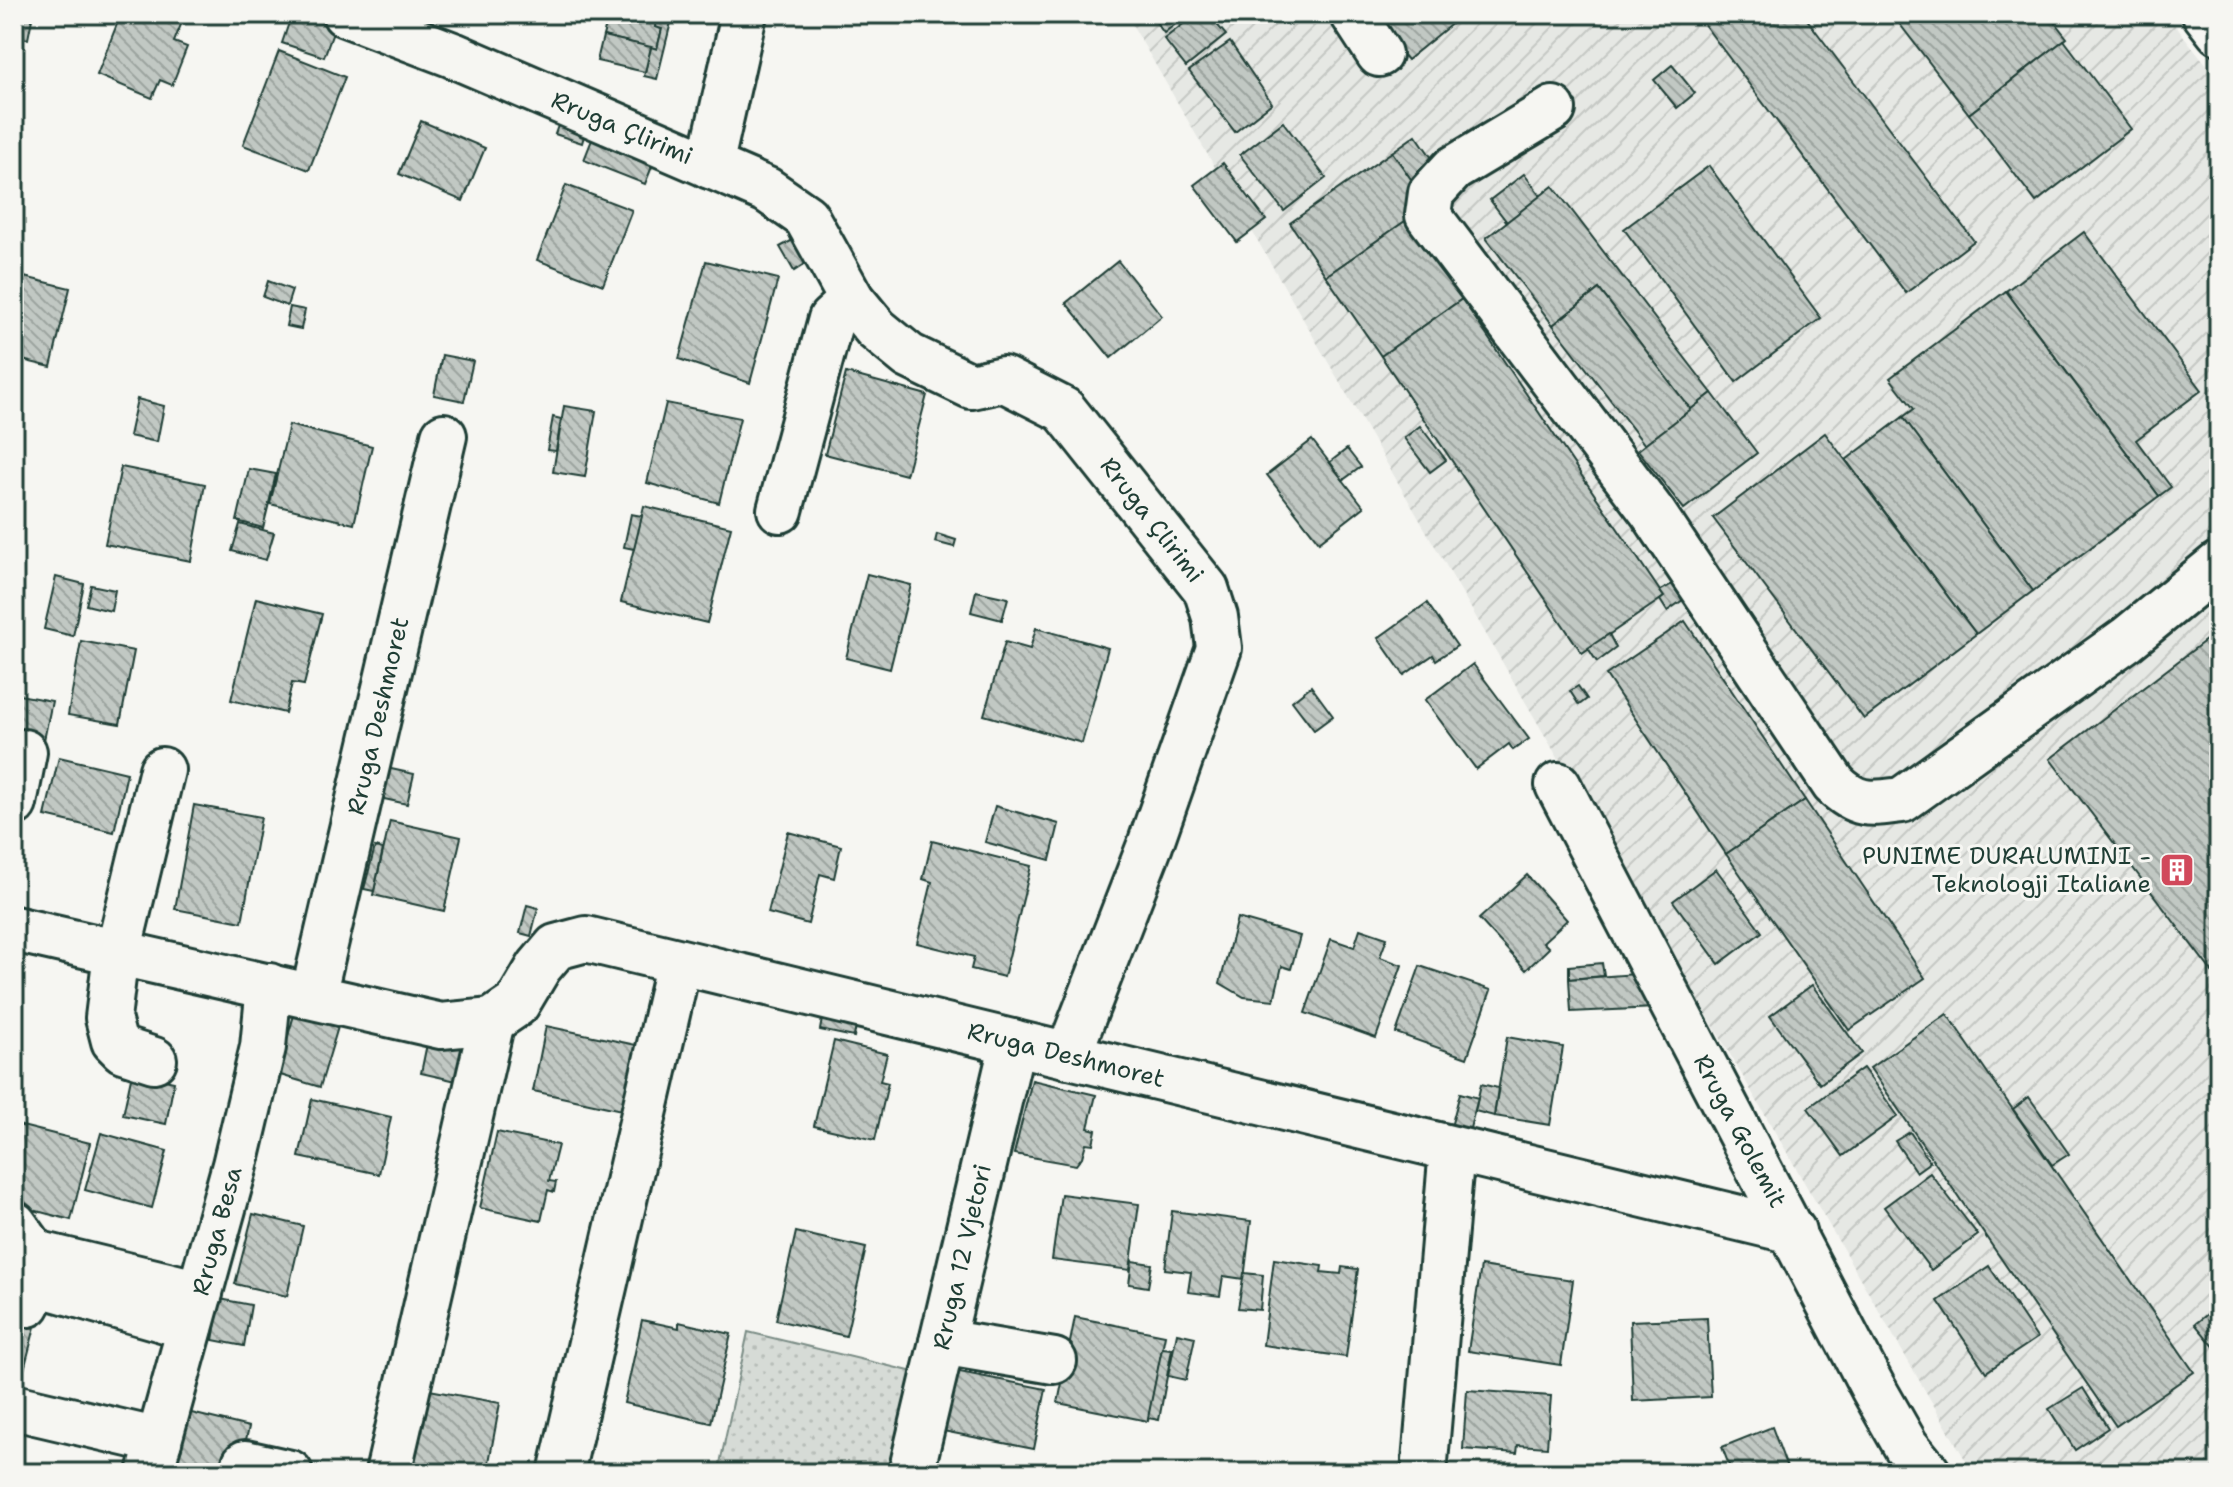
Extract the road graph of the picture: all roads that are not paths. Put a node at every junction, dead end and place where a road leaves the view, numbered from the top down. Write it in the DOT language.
graph roads {
  1 [pos="345,14"];
  2 [pos="744,14"];
  3 [pos="1353,14"];
  4 [pos="2205,14"];
  5 [pos="2219,32"];
  6 [pos="1379,54"];
  7 [pos="1553,109"];
  8 [pos="710,166"];
  9 [pos="852,300"];
  10 [pos="444,436"];
  11 [pos="780,510"];
  12 [pos="2219,564"];
  13 [pos="24,752"];
  14 [pos="162,770"];
  15 [pos="1558,785"];
  16 [pos="14,803"];
  17 [pos="14,929"];
  18 [pos="118,955"];
  19 [pos="679,962"];
  20 [pos="269,986"];
  21 [pos="313,996"];
  22 [pos="492,1021"];
  23 [pos="1013,1042"];
  24 [pos="1068,1056"];
  25 [pos="154,1060"];
  26 [pos="1452,1149"];
  27 [pos="14,1224"];
  28 [pos="1793,1231"];
  29 [pos="28,1304"];
  30 [pos="195,1310"];
  31 [pos="942,1342"];
  32 [pos="1054,1361"];
  33 [pos="14,1407"];
  34 [pos="155,1457"];
  35 [pos="245,1463"];
  36 [pos="290,1473"];
  37 [pos="388,1473"];
  38 [pos="561,1473"];
  39 [pos="911,1473"];
  40 [pos="1424,1473"];
  41 [pos="1928,1473"];
  1 -- 8 [label="street, Rruga Çlirimi"];
  2 -- 8 [label="street"];
  3 -- 6 [label="street"];
  4 -- 5 [label="street"];
  7 -- 12 [label="street"];
  8 -- 9 [label="street, Rruga Çlirimi"];
  9 -- 11 [label="street"];
  9 -- 24 [label="street, Rruga Çlirimi"];
  10 -- 21 [label="street, Rruga Deshmoret"];
  13 -- 16 [label="street"];
  14 -- 18 [label="street"];
  15 -- 28 [label="street, Rruga Golemit"];
  17 -- 18 [label="street"];
  18 -- 20 [label="street"];
  18 -- 25 [label="street"];
  19 -- 22 [label="street, Rruga Deshmoret"];
  19 -- 23 [label="street, Rruga Deshmoret"];
  19 -- 38 [label="street"];
  20 -- 21 [label="street"];
  20 -- 30 [label="street, Rruga Besa"];
  21 -- 22 [label="street"];
  22 -- 37 [label="street"];
  23 -- 24 [label="street, Rruga Deshmoret"];
  23 -- 31 [label="street, Rruga 12 Vjetori"];
  24 -- 26 [label="street, Rruga Deshmoret"];
  26 -- 28 [label="street, Rruga Deshmoret"];
  26 -- 40 [label="street"];
  27 -- 30 [label="street"];
  28 -- 41 [label="street, Rruga Golemit"];
  29 -- 30 [label="street"];
  30 -- 34 [label="street, Rruga Besa"];
  31 -- 32 [label="street"];
  31 -- 39 [label="street, Rruga 12 Vjetori"];
  33 -- 34 [label="street"];
  35 -- 36 [label="street"];
}
